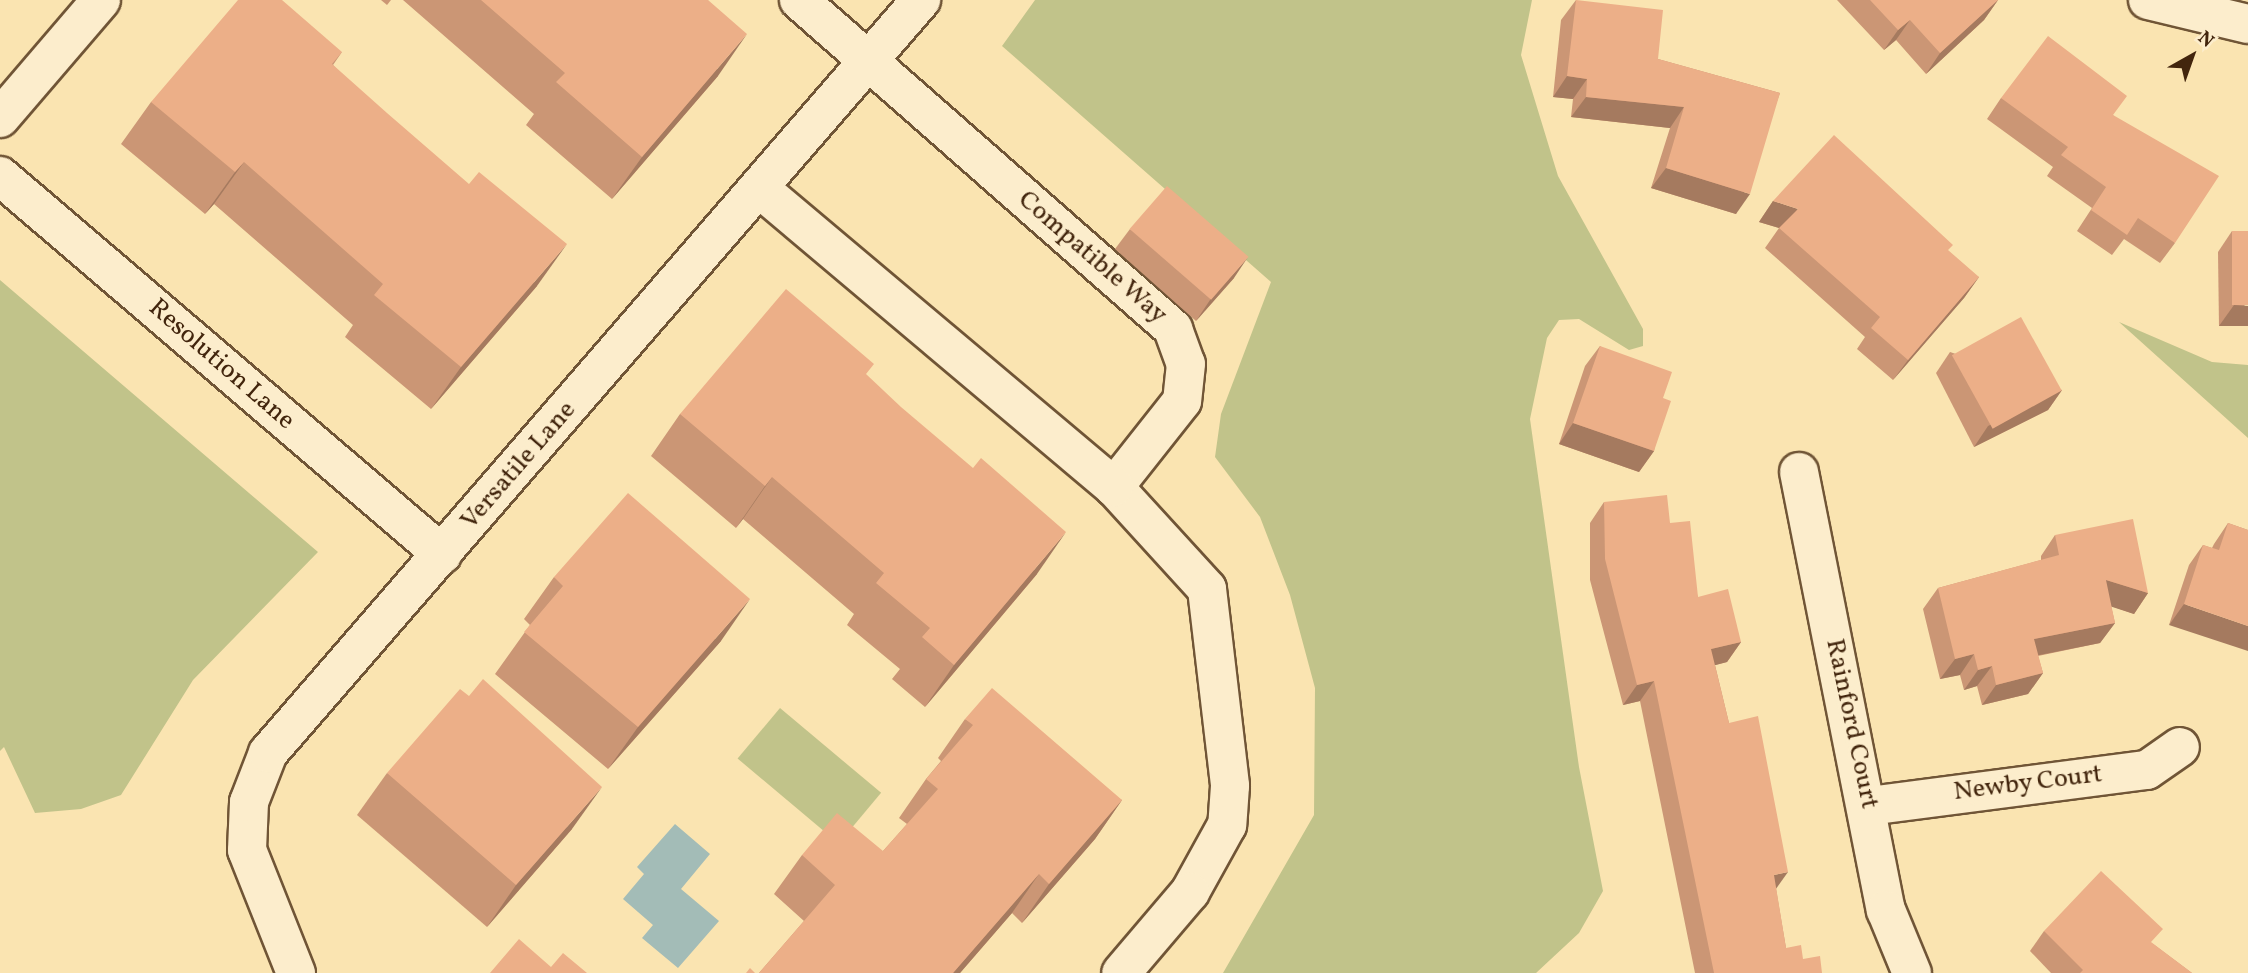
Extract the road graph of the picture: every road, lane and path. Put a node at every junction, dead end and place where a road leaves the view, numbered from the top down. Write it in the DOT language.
graph roads {
  1 [pos="101,0"];
  2 [pos="799,0"];
  3 [pos="921,0"];
  4 [pos="2148,0"];
  5 [pos="2248,24"];
  6 [pos="869,62"];
  7 [pos="0,118"];
  8 [pos="0,176"];
  9 [pos="759,188"];
  10 [pos="1799,472"];
  11 [pos="1114,486"];
  12 [pos="442,554"];
  13 [pos="2180,747"];
  14 [pos="1869,806"];
  15 [pos="296,973"];
  16 [pos="1121,973"];
  17 [pos="1912,973"];
  1 -- 7 [label="street"];
  2 -- 6 [label="street, Compatible Way"];
  3 -- 6 [label="street, Versatile Lane"];
  4 -- 5 [label="street"];
  6 -- 9 [label="street, Versatile Lane"];
  6 -- 11 [label="street, Compatible Way"];
  8 -- 12 [label="street, Resolution Lane"];
  9 -- 11 [label="street"];
  9 -- 12 [label="street, Versatile Lane"];
  10 -- 14 [label="street, Rainford Court"];
  11 -- 16 [label="street"];
  12 -- 15 [label="street, Versatile Lane"];
  13 -- 14 [label="street, Newby Court"];
  14 -- 17 [label="street, Rainford Court"];
}
